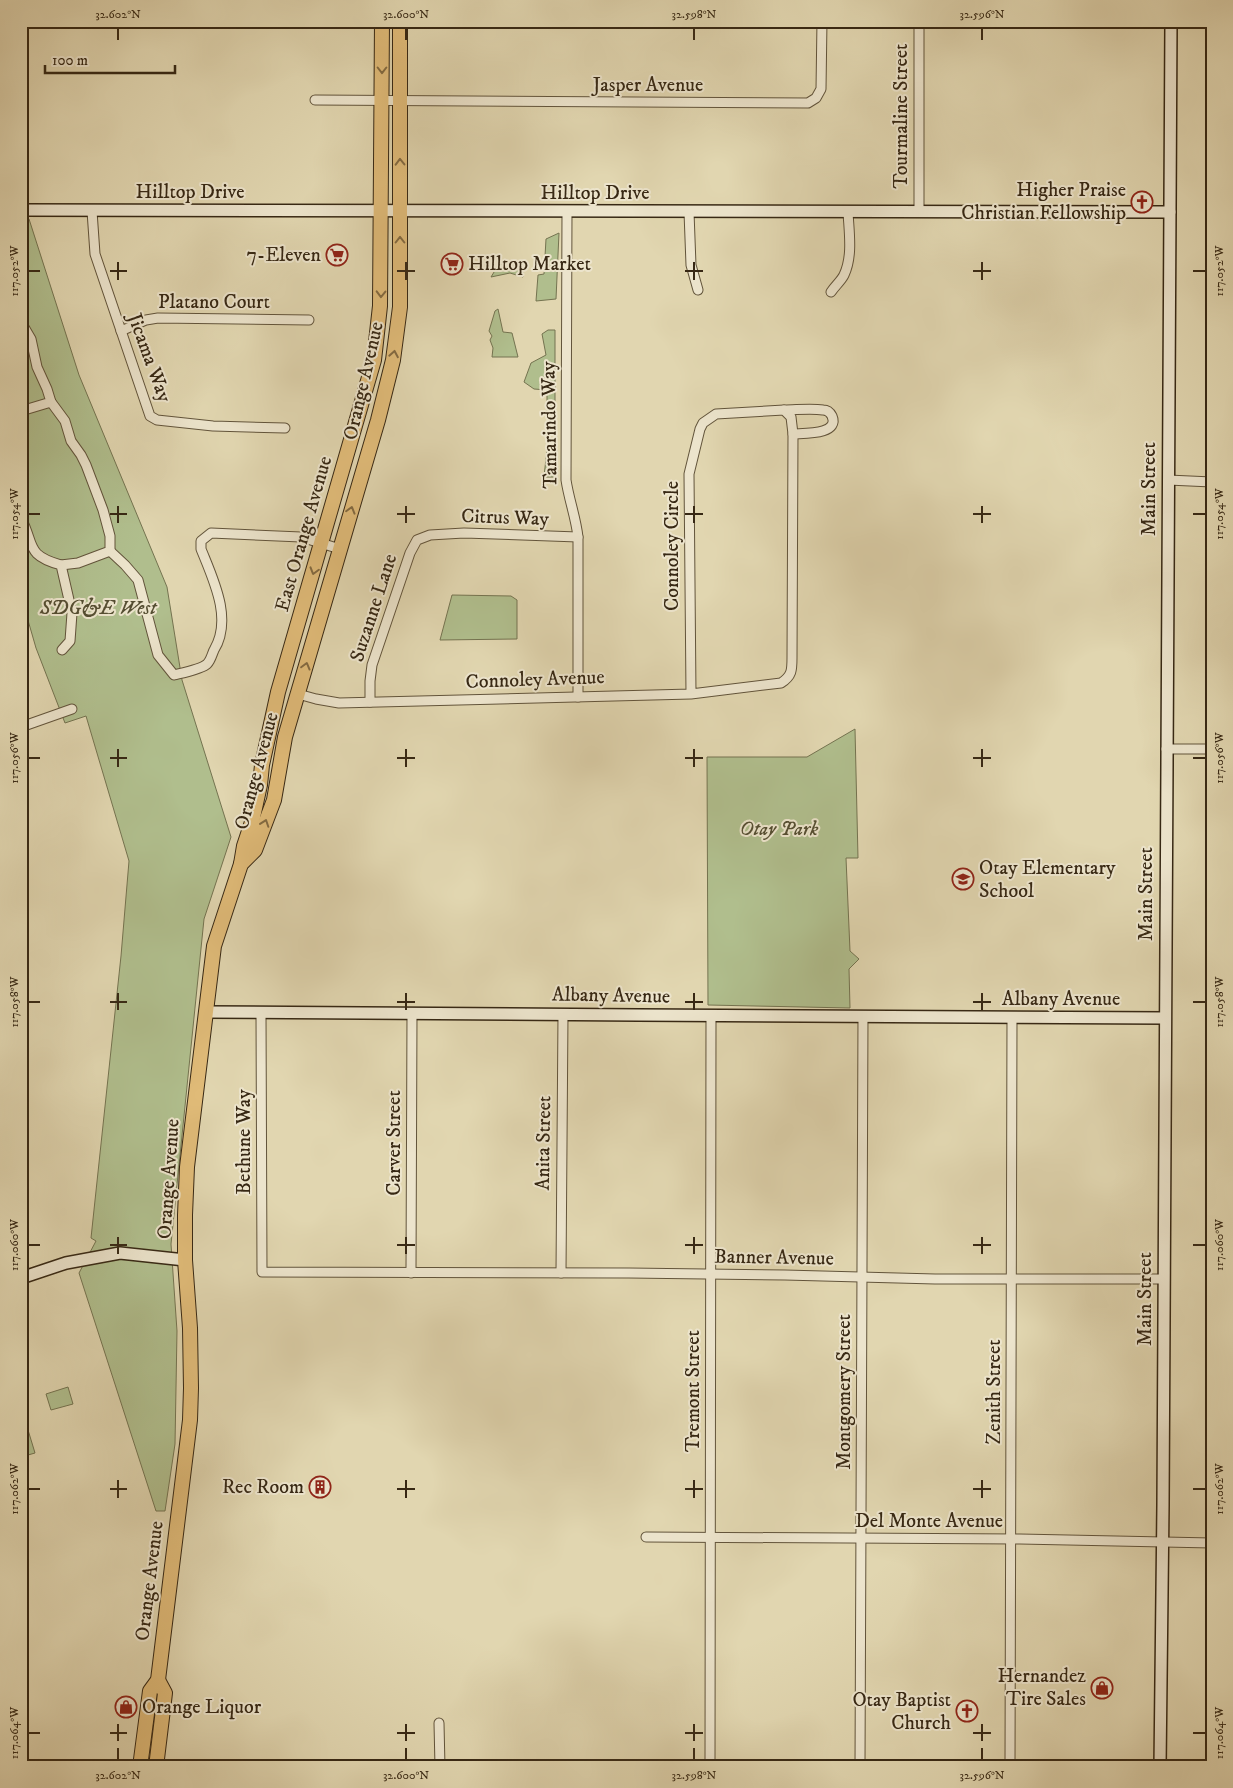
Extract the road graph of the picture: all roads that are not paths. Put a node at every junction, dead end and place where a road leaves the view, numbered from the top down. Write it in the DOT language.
graph roads {
  1 [pos="382,21"];
  2 [pos="400,21"];
  3 [pos="822,21"];
  4 [pos="919,21"];
  5 [pos="1171,21"];
  6 [pos="315,100"];
  7 [pos="382,101"];
  8 [pos="399,101"];
  9 [pos="21,210"];
  10 [pos="92,211"];
  11 [pos="382,211"];
  12 [pos="400,211"];
  13 [pos="567,212"];
  14 [pos="689,212"];
  15 [pos="848,212"];
  16 [pos="919,212"];
  17 [pos="1170,212"];
  18 [pos="698,290"];
  19 [pos="831,292"];
  20 [pos="309,320"];
  21 [pos="21,322"];
  22 [pos="121,331"];
  23 [pos="51,402"];
  24 [pos="784,410"];
  25 [pos="21,411"];
  26 [pos="285,428"];
  27 [pos="793,434"];
  28 [pos="1168,480"];
  29 [pos="1212,482"];
  30 [pos="21,518"];
  31 [pos="430,535"];
  32 [pos="578,537"];
  33 [pos="322,543"];
  34 [pos="340,549"];
  35 [pos="110,551"];
  36 [pos="62,564"];
  37 [pos="62,650"];
  38 [pos="280,688"];
  39 [pos="298,694"];
  40 [pos="691,694"];
  41 [pos="578,697"];
  42 [pos="370,702"];
  43 [pos="72,709"];
  44 [pos="21,727"];
  45 [pos="1166,749"];
  46 [pos="1212,749"];
  47 [pos="241,864"];
  48 [pos="206,1012"];
  49 [pos="262,1013"];
  50 [pos="412,1013"];
  51 [pos="563,1014"];
  52 [pos="711,1016"];
  53 [pos="863,1016"];
  54 [pos="1012,1017"];
  55 [pos="1165,1018"];
  56 [pos="185,1260"];
  57 [pos="262,1272"];
  58 [pos="411,1273"];
  59 [pos="561,1273"];
  60 [pos="710,1275"];
  61 [pos="21,1278"];
  62 [pos="862,1278"];
  63 [pos="1013,1279"];
  64 [pos="1164,1279"];
  65 [pos="646,1537"];
  66 [pos="711,1537"];
  67 [pos="861,1539"];
  68 [pos="1011,1539"];
  69 [pos="1163,1543"];
  70 [pos="1212,1543"];
  71 [pos="158,1680"];
  72 [pos="439,1723"];
  73 [pos="140,1767"];
  74 [pos="156,1767"];
  75 [pos="440,1767"];
  76 [pos="710,1767"];
  77 [pos="860,1767"];
  78 [pos="1010,1767"];
  79 [pos="1160,1767"];
  1 -- 7 [label="main road, one-way"];
  2 -- 8 [label="main road, Orange Avenue"];
  3 -- 8 [label="street, Jasper Avenue"];
  4 -- 16 [label="street, Tourmaline Street"];
  5 -- 17 [label="main road, Main Street"];
  6 -- 7 [label="street, Jasper Avenue"];
  7 -- 8 [label="street, Jasper Avenue"];
  7 -- 11 [label="main road"];
  12 -- 8 [label="main road, Orange Avenue, one-way"];
  9 -- 10 [label="main road, Hilltop Drive"];
  10 -- 11 [label="main road, Hilltop Drive"];
  10 -- 22 [label="street, Jicama Way"];
  11 -- 12 [label="main road, Hilltop Drive"];
  11 -- 33 [label="main road, East Orange Avenue, one-way"];
  12 -- 13 [label="main road, Hilltop Drive"];
  34 -- 12 [label="main road, Orange Avenue, one-way"];
  13 -- 14 [label="main road, Hilltop Drive"];
  13 -- 32 [label="street, Tamarindo Way"];
  14 -- 15 [label="main road, Hilltop Drive"];
  14 -- 18 [label="street"];
  15 -- 16 [label="main road, Hilltop Drive"];
  15 -- 19 [label="street"];
  16 -- 17 [label="main road, Hilltop Drive"];
  17 -- 28 [label="main road, Main Street"];
  20 -- 22 [label="street, Platano Court"];
  21 -- 23 [label="street"];
  22 -- 26 [label="street, Jicama Way"];
  23 -- 25 [label="street"];
  23 -- 35 [label="street"];
  24 -- 27 [label="street"];
  24 -- 27 [label="street, Connoley Circle"];
  24 -- 40 [label="street, Connoley Circle"];
  27 -- 40 [label="street, Connoley Avenue"];
  28 -- 29 [label="street"];
  28 -- 45 [label="main road, Main Street"];
  30 -- 36 [label="street"];
  31 -- 32 [label="street, Citrus Way"];
  31 -- 42 [label="street, Suzanne Lane"];
  32 -- 41 [label="street, Tamarindo Way"];
  33 -- 34 [label="street"];
  33 -- 35 [label="street"];
  33 -- 38 [label="main road, East Orange Avenue, one-way"];
  39 -- 34 [label="main road, Orange Avenue, one-way"];
  35 -- 36 [label="street"];
  36 -- 37 [label="street"];
  38 -- 39 [label="main road"];
  38 -- 47 [label="main road, East Orange Avenue"];
  39 -- 42 [label="street, Connoley Avenue"];
  47 -- 39 [label="main road, Orange Avenue, one-way"];
  40 -- 41 [label="street, Connoley Avenue"];
  41 -- 42 [label="street, Connoley Avenue"];
  43 -- 44 [label="street"];
  45 -- 46 [label="street"];
  45 -- 55 [label="main road, Main Street"];
  47 -- 48 [label="main road, Orange Avenue"];
  48 -- 49 [label="main road, Albany Avenue"];
  48 -- 56 [label="main road, Orange Avenue"];
  49 -- 50 [label="main road, Albany Avenue"];
  49 -- 57 [label="street, Bethune Way"];
  50 -- 51 [label="main road, Albany Avenue"];
  50 -- 58 [label="street, Carver Street"];
  51 -- 52 [label="main road, Albany Avenue"];
  51 -- 59 [label="street, Anita Street"];
  52 -- 53 [label="main road, Albany Avenue"];
  52 -- 60 [label="street, Tremont Street"];
  53 -- 54 [label="main road, Albany Avenue"];
  53 -- 62 [label="street, Montgomery Street"];
  54 -- 55 [label="main road, Albany Avenue"];
  54 -- 63 [label="street, Zenith Street"];
  55 -- 64 [label="main road, Main Street"];
  56 -- 61 [label="main road"];
  56 -- 71 [label="main road, Orange Avenue"];
  57 -- 58 [label="street, Banner Avenue"];
  58 -- 59 [label="street, Banner Avenue"];
  59 -- 60 [label="street, Banner Avenue"];
  60 -- 62 [label="street, Banner Avenue"];
  60 -- 66 [label="street, Tremont Street"];
  62 -- 63 [label="street, Banner Avenue"];
  62 -- 67 [label="street, Montgomery Street"];
  63 -- 64 [label="street, Banner Avenue"];
  63 -- 68 [label="street, Zenith Street"];
  64 -- 69 [label="main road, Main Street"];
  65 -- 66 [label="street, Del Monte Avenue"];
  66 -- 67 [label="street, Del Monte Avenue"];
  66 -- 76 [label="street, Tremont Street"];
  67 -- 68 [label="street, Del Monte Avenue"];
  67 -- 77 [label="street, Montgomery Street"];
  68 -- 69 [label="street, Del Monte Avenue"];
  68 -- 78 [label="street, Zenith Street"];
  69 -- 70 [label="street, Del Monte Avenue"];
  69 -- 79 [label="main road, Main Street"];
  71 -- 73 [label="main road, Orange Avenue"];
  71 -- 74 [label="main road, Orange Avenue"];
  72 -- 75 [label="street"];
}
